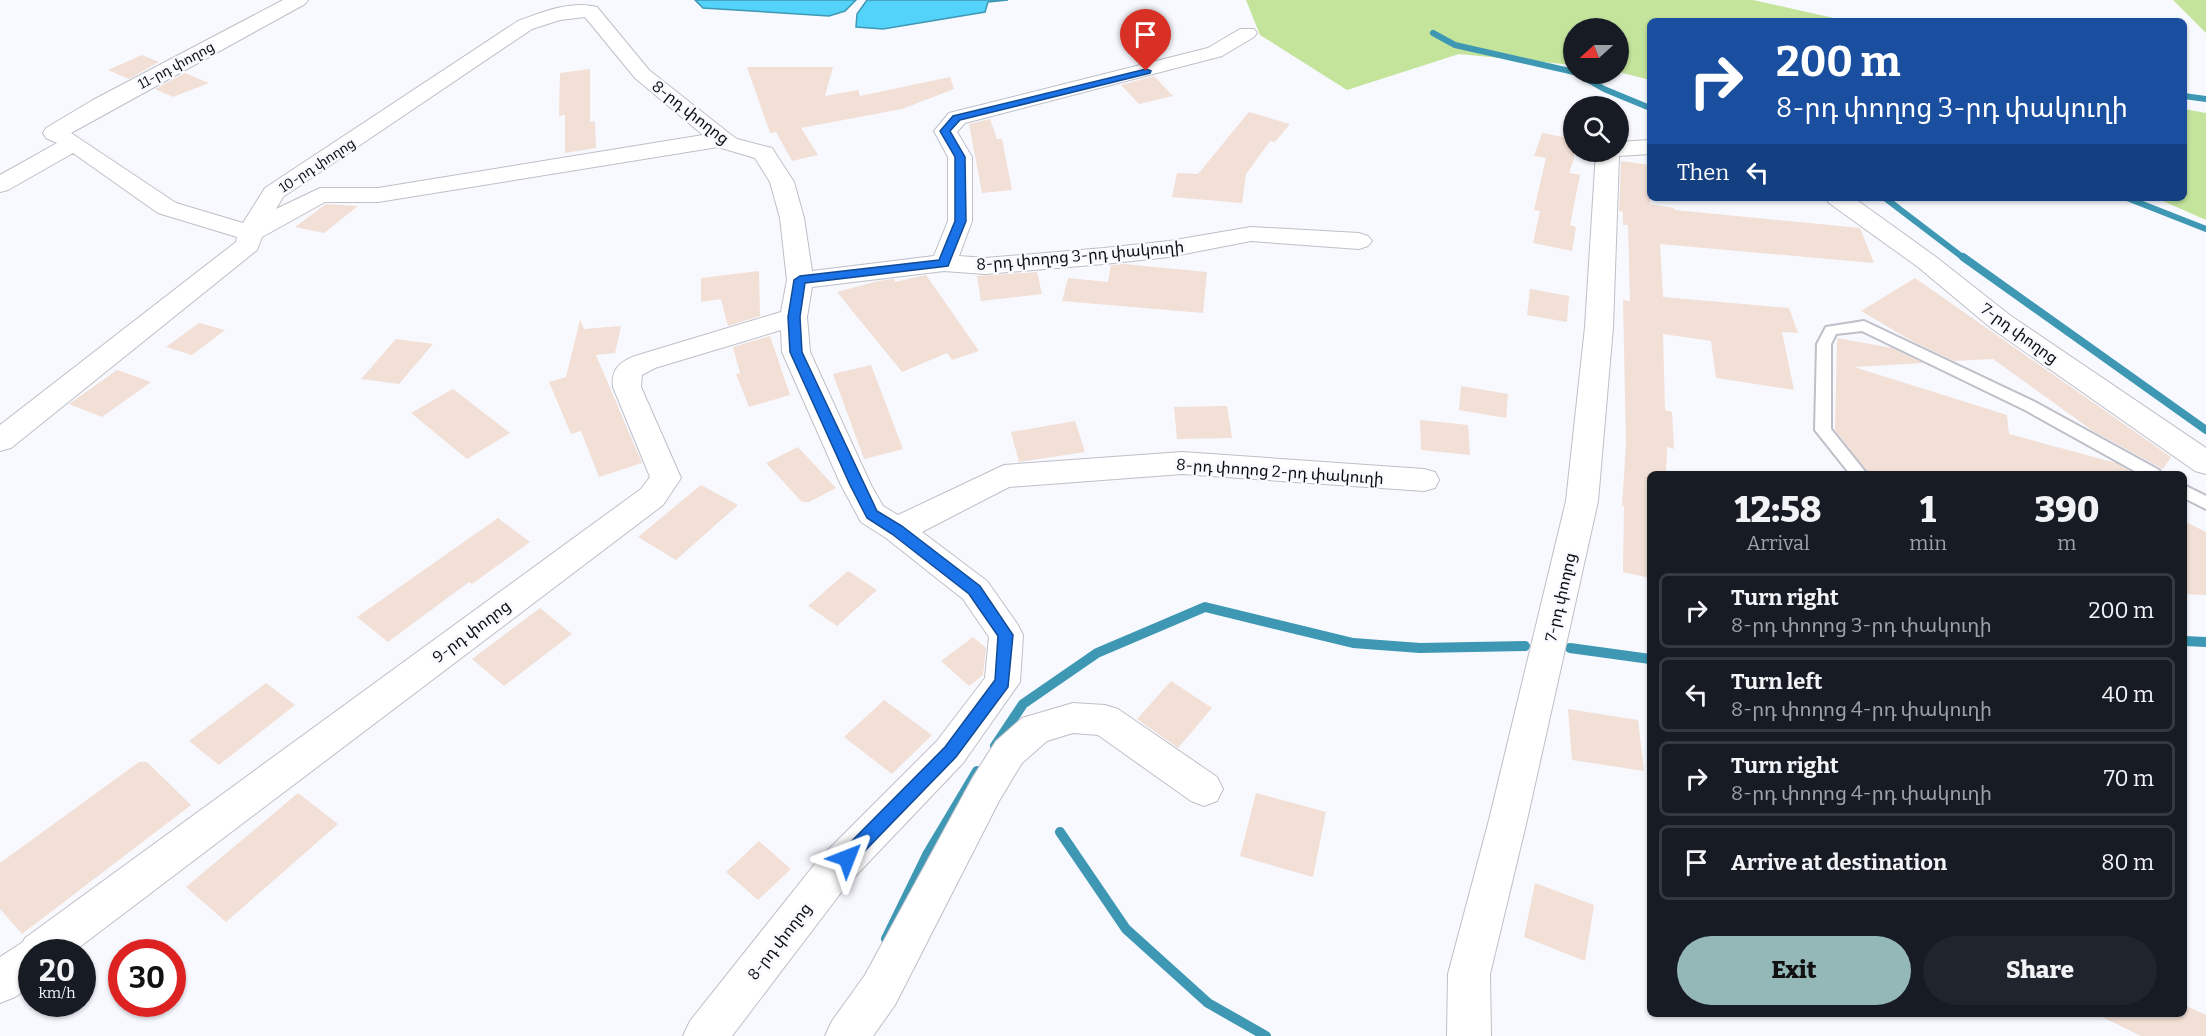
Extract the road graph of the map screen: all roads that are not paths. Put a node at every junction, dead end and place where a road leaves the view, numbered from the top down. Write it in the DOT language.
graph roads {
  1 [pos="298,0"];
  2 [pos="593,6"];
  3 [pos="1247,33"];
  4 [pos="64,138"];
  5 [pos="722,139"];
  6 [pos="1647,147"];
  7 [pos="1629,148"];
  8 [pos="1607,162"];
  9 [pos="0,185"];
  10 [pos="1842,201"];
  11 [pos="250,233"];
  12 [pos="1359,241"];
  13 [pos="944,263"];
  14 [pos="800,280"];
  15 [pos="794,317"];
  16 [pos="0,441"];
  17 [pos="2206,463"];
  18 [pos="1857,471"];
  19 [pos="2148,471"];
  20 [pos="1424,480"];
  21 [pos="2187,493"];
  22 [pos="2206,503"];
  23 [pos="897,530"];
  24 [pos="1204,789"];
  25 [pos="57,939"];
  26 [pos="18,969"];
  27 [pos="0,982"];
  28 [pos="705,1036"];
  29 [pos="847,1036"];
  30 [pos="1469,1036"];
  1 -- 4 [label="street, 11-րդ փողոց"];
  2 -- 5 [label="street, 8-րդ փողոց"];
  2 -- 11 [label="street, 10-րդ փողոց"];
  3 -- 13 [label="street"];
  4 -- 9 [label="street, 11-րդ փողոց"];
  4 -- 11 [label="street"];
  5 -- 11 [label="street"];
  5 -- 14 [label="street, 8-րդ փողոց"];
  6 -- 7 [label="street"];
  8 -- 30 [label="street, 7-րդ փողոց"];
  10 -- 17 [label="street, 7-րդ փողոց"];
  11 -- 16 [label="street, 10-րդ փողոց"];
  12 -- 13 [label="street, 8-րդ փողոց 3-րդ փակուղի"];
  13 -- 14 [label="street, 8-րդ փողոց 3-րդ փակուղի"];
  14 -- 15 [label="street, 8-րդ փողոց"];
  15 -- 23 [label="street, 8-րդ փողոց"];
  15 -- 25 [label="street, 9-րդ փողոց"];
  18 -- 19 [label="lane"];
  20 -- 23 [label="street, 8-րդ փողոց 2-րդ փակուղի"];
  21 -- 22 [label="lane"];
  23 -- 28 [label="street, 8-րդ փողոց"];
  24 -- 29 [label="street"];
  26 -- 27 [label="street"];
}
